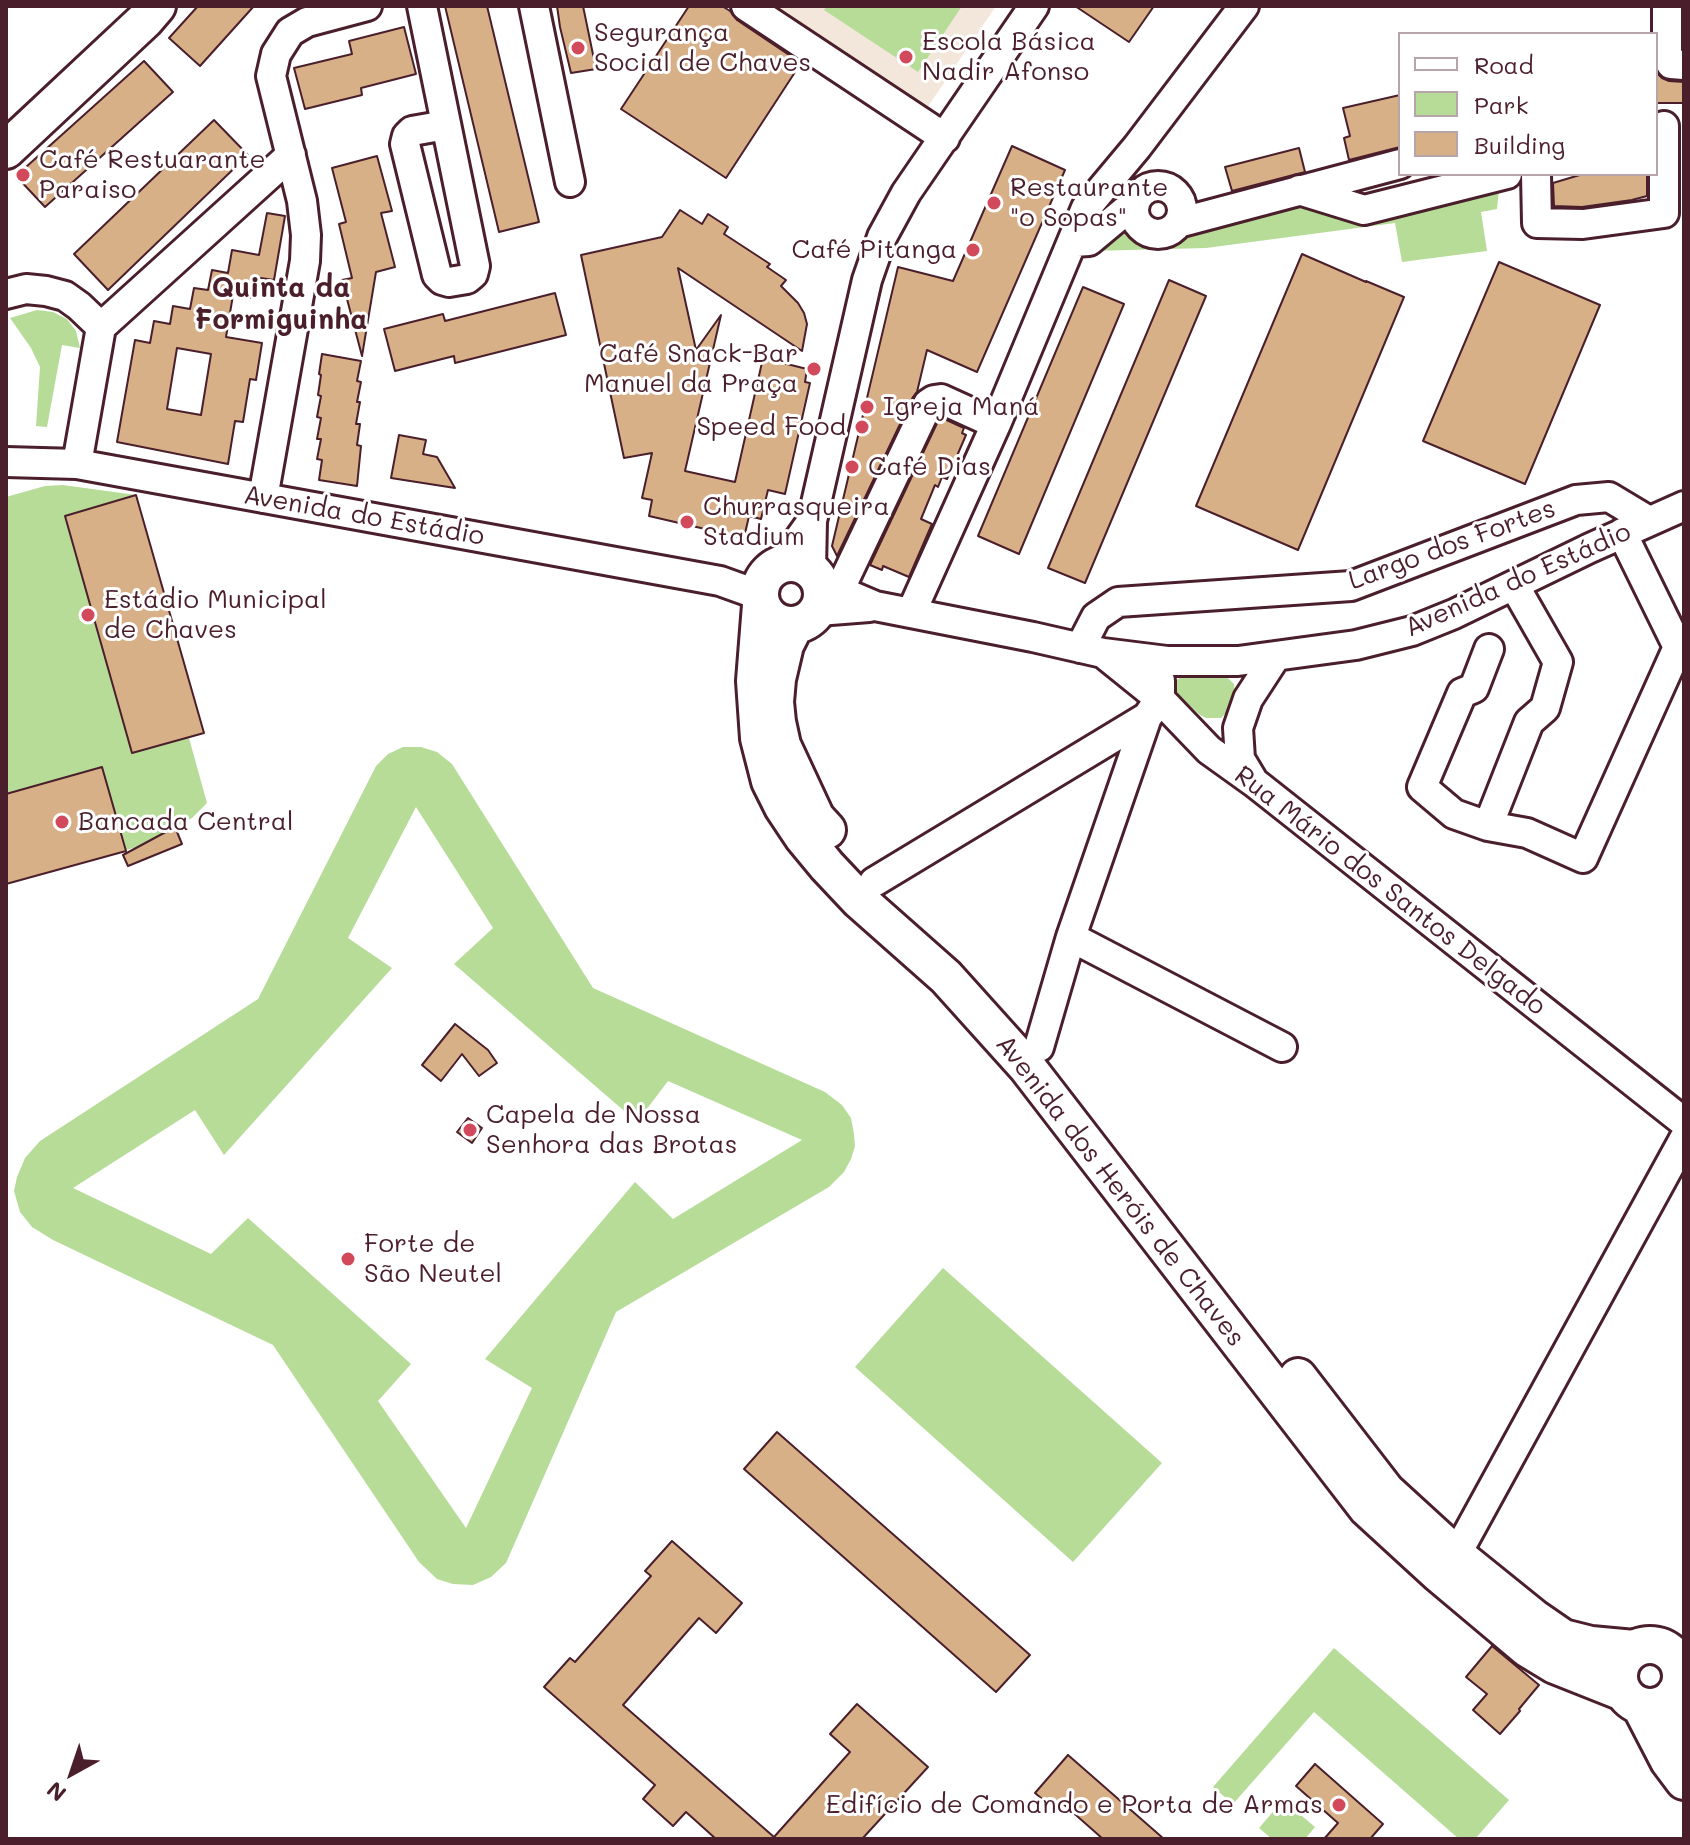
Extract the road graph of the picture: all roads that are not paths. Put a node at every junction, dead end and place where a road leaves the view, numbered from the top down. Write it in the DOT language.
graph roads {
  1 [pos="157,6"];
  2 [pos="367,6"];
  3 [pos="422,6"];
  4 [pos="534,6"];
  5 [pos="746,6"];
  6 [pos="1034,6"];
  7 [pos="1244,6"];
  8 [pos="1667,6"];
  9 [pos="1684,65"];
  10 [pos="446,125"];
  11 [pos="1668,126"];
  12 [pos="945,138"];
  13 [pos="6,150"];
  14 [pos="291,155"];
  15 [pos="1398,165"];
  16 [pos="1499,176"];
  17 [pos="1536,176"];
  18 [pos="570,182"];
  19 [pos="1298,190"];
  20 [pos="1674,213"];
  21 [pos="1073,242"];
  22 [pos="6,294"];
  23 [pos="101,327"];
  24 [pos="996,424"];
  25 [pos="6,462"];
  26 [pos="77,464"];
  27 [pos="263,498"];
  28 [pos="1684,506"];
  29 [pos="1649,521"];
  30 [pos="1622,533"];
  31 [pos="1514,585"];
  32 [pos="795,591"];
  33 [pos="911,613"];
  34 [pos="1489,649"];
  35 [pos="1091,651"];
  36 [pos="1276,656"];
  37 [pos="1167,661"];
  38 [pos="1238,661"];
  39 [pos="1248,699"];
  40 [pos="1153,708"];
  41 [pos="1238,728"];
  42 [pos="1191,730"];
  43 [pos="1255,783"];
  44 [pos="1488,826"];
  45 [pos="874,882"];
  46 [pos="1071,937"];
  47 [pos="1039,1047"];
  48 [pos="1282,1047"];
  49 [pos="1684,1122"];
  50 [pos="1684,1139"];
  51 [pos="1447,1565"];
  52 [pos="1634,1649"];
  53 [pos="1679,1672"];
  54 [pos="1632,1700"];
  55 [pos="1684,1735"];
  56 [pos="1684,1781"];
  1 -- 13 [label="main road"];
  2 -- 14 [label="street"];
  3 -- 10 [label="street"];
  4 -- 18 [label="street"];
  5 -- 12 [label="street"];
  6 -- 12 [label="street"];
  7 -- 21 [label="street"];
  8 -- 9 [label="street"];
  10 -- 10 [label="street"];
  11 -- 20 [label="street"];
  12 -- 32 [label="street"];
  14 -- 23 [label="street"];
  14 -- 27 [label="street"];
  15 -- 19 [label="street"];
  16 -- 19 [label="street"];
  17 -- 20 [label="street"];
  19 -- 21 [label="street"];
  21 -- 24 [label="street"];
  22 -- 23 [label="street"];
  23 -- 26 [label="street"];
  24 -- 32 [label="street"];
  24 -- 33 [label="street"];
  25 -- 26 [label="street, Avenida do Estádio"];
  26 -- 27 [label="street, Avenida do Estádio"];
  27 -- 32 [label="street, Avenida do Estádio"];
  28 -- 29 [label="street, Avenida do Estádio"];
  29 -- 30 [label="street, Avenida do Estádio"];
  29 -- 35 [label="street, Largo dos Fortes"];
  30 -- 31 [label="street, Avenida do Estádio"];
  30 -- 44 [label="street"];
  31 -- 36 [label="street, Avenida do Estádio"];
  31 -- 44 [label="street"];
  32 -- 33 [label="street, Avenida do Estádio"];
  32 -- 45 [label="main road, Avenida dos Heróis de Chaves"];
  32 -- 51 [label="main road, Avenida dos Heróis de Chaves"];
  33 -- 35 [label="street, Avenida do Estádio"];
  34 -- 44 [label="street"];
  35 -- 37 [label="street, Avenida do Estádio"];
  35 -- 40 [label="street, Rua Mário dos Santos Delgado"];
  36 -- 38 [label="street, Avenida do Estádio"];
  36 -- 39 [label="street"];
  37 -- 38 [label="street, Avenida do Estádio"];
  37 -- 40 [label="street"];
  38 -- 39 [label="street"];
  39 -- 41 [label="street"];
  40 -- 42 [label="street, Rua Mário dos Santos Delgado"];
  40 -- 45 [label="street"];
  40 -- 46 [label="street"];
  41 -- 42 [label="street"];
  41 -- 43 [label="street"];
  42 -- 43 [label="street, Rua Mário dos Santos Delgado"];
  43 -- 49 [label="street, Rua Mário dos Santos Delgado"];
  45 -- 47 [label="main road, Avenida dos Heróis de Chaves"];
  46 -- 47 [label="street"];
  46 -- 48 [label="street"];
  47 -- 51 [label="main road, Avenida dos Heróis de Chaves"];
  50 -- 51 [label="street"];
  51 -- 52 [label="main road, Avenida dos Heróis de Chaves"];
  51 -- 54 [label="main road, Avenida dos Heróis de Chaves"];
  52 -- 53 [label="main road"];
  52 -- 54 [label="main road"];
  53 -- 54 [label="main road"];
  53 -- 55 [label="main road"];
  54 -- 56 [label="main road"];
}
